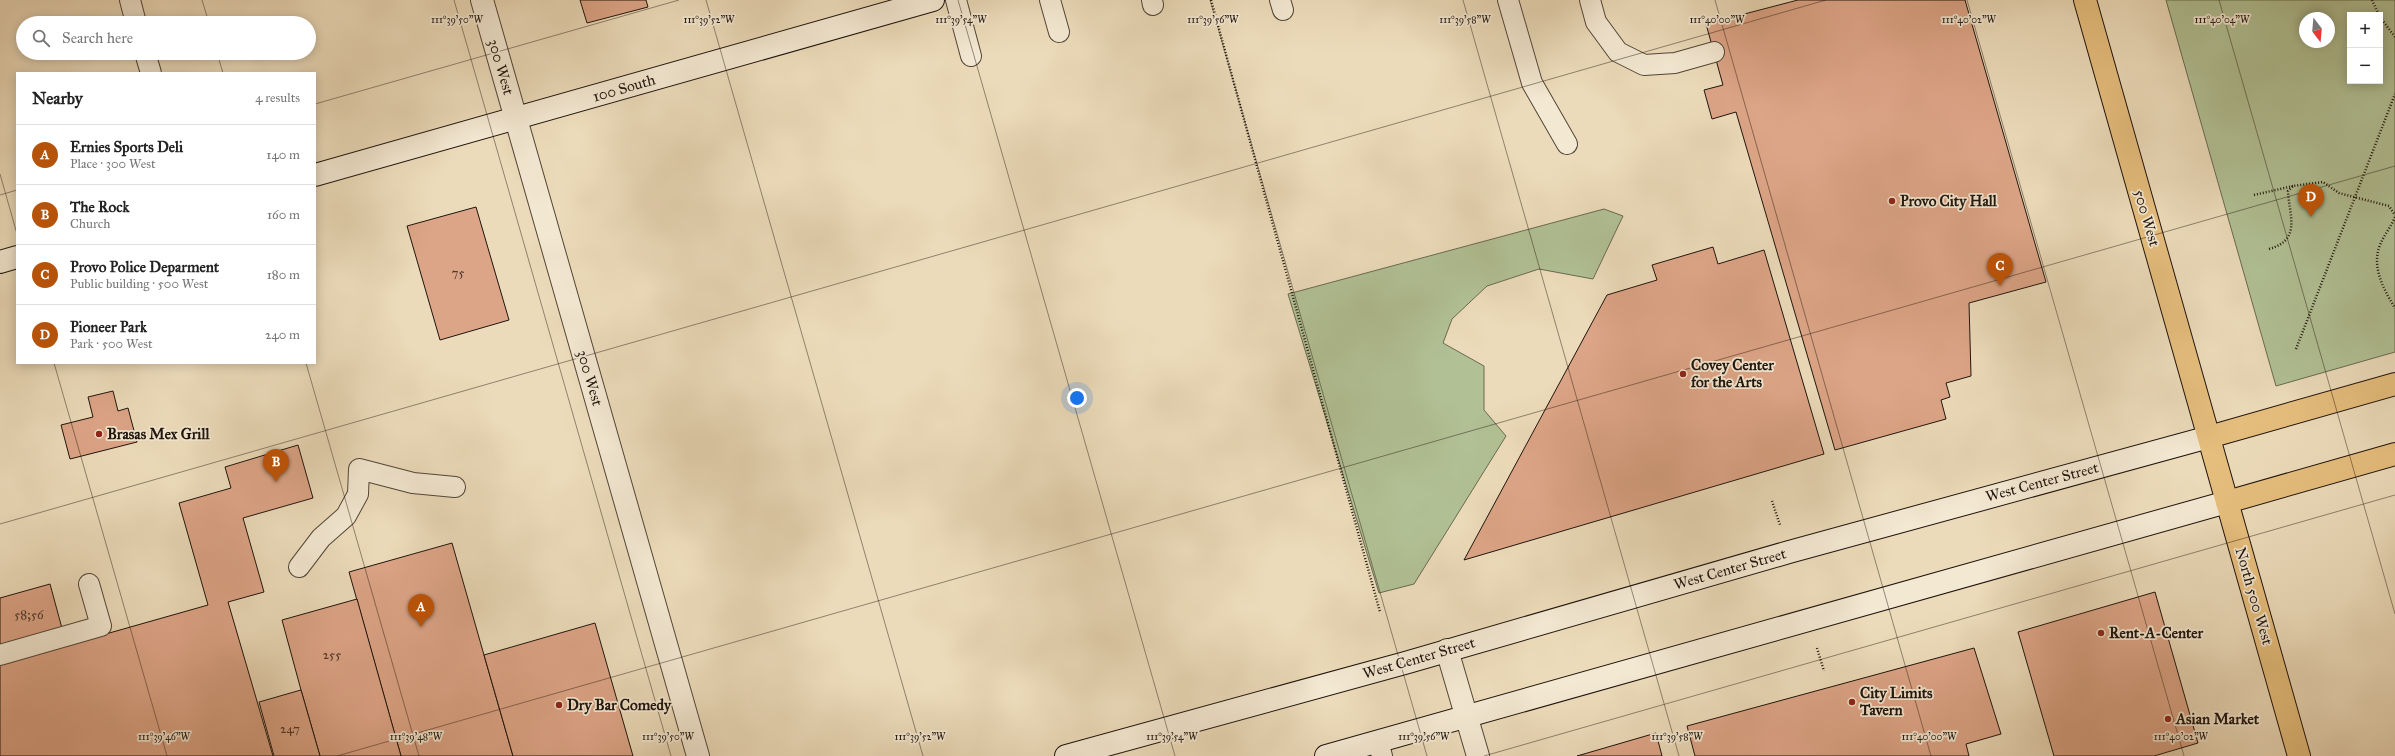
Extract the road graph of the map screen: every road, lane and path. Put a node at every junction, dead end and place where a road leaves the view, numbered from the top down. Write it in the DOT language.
graph roads {
  1 [pos="130,0"];
  2 [pos="482,0"];
  3 [pos="933,0"];
  4 [pos="956,0"];
  5 [pos="1050,0"];
  6 [pos="1210,0"];
  7 [pos="1508,0"];
  8 [pos="1590,0"];
  9 [pos="2085,0"];
  10 [pos="2372,0"];
  11 [pos="2377,12"];
  12 [pos="134,16"];
  13 [pos="2383,21"];
  14 [pos="1059,32"];
  15 [pos="2395,37"];
  16 [pos="1714,52"];
  17 [pos="971,56"];
  18 [pos="147,60"];
  19 [pos="151,72"];
  20 [pos="2395,94"];
  21 [pos="516,120"];
  22 [pos="1567,144"];
  23 [pos="316,175"];
  24 [pos="2293,186"];
  25 [pos="2254,195"];
  26 [pos="2355,198"];
  27 [pos="2395,216"];
  28 [pos="2270,249"];
  29 [pos="16,257"];
  30 [pos="0,262"];
  31 [pos="2395,308"];
  32 [pos="2296,349"];
  33 [pos="2395,384"];
  34 [pos="2209,437"];
  35 [pos="2395,454"];
  36 [pos="455,487"];
  37 [pos="1772,501"];
  38 [pos="2227,502"];
  39 [pos="1781,530"];
  40 [pos="299,567"];
  41 [pos="89,584"];
  42 [pos="1380,612"];
  43 [pos="1816,644"];
  44 [pos="1447,650"];
  45 [pos="0,655"];
  46 [pos="1824,671"];
  47 [pos="1467,716"];
  48 [pos="1380,749"];
  49 [pos="698,756"];
  50 [pos="1066,756"];
  51 [pos="1326,756"];
  52 [pos="1478,756"];
  53 [pos="2299,756"];
  1 -- 12 [label="lane"];
  2 -- 21 [label="main road, 300 West"];
  3 -- 21 [label="main road, 100 South"];
  4 -- 17 [label="lane"];
  5 -- 14 [label="lane"];
  6 -- 42 [label="path"];
  7 -- 22 [label="lane"];
  8 -- 16 [label="lane"];
  9 -- 34 [label="main road, 500 West"];
  10 -- 11 [label="path"];
  13 -- 15 [label="path"];
  18 -- 19 [label="lane"];
  20 -- 26 [label="path"];
  21 -- 23 [label="main road, 100 South"];
  21 -- 49 [label="main road, 300 West"];
  24 -- 25 [label="path"];
  24 -- 26 [label="path"];
  24 -- 28 [label="path"];
  26 -- 27 [label="path"];
  26 -- 32 [label="path"];
  27 -- 31 [label="path"];
  29 -- 30 [label="main road"];
  33 -- 34 [label="main road, West Center Street"];
  34 -- 38 [label="main road, North 500 West"];
  34 -- 44 [label="main road, West Center Street"];
  35 -- 38 [label="main road"];
  36 -- 40 [label="lane"];
  37 -- 39 [label="path"];
  38 -- 47 [label="main road"];
  38 -- 53 [label="main road, North 500 West"];
  41 -- 45 [label="lane"];
  43 -- 46 [label="path"];
  44 -- 47 [label="main road"];
  44 -- 50 [label="main road, West Center Street"];
  47 -- 48 [label="main road"];
  47 -- 52 [label="main road"];
  48 -- 51 [label="main road"];
}
